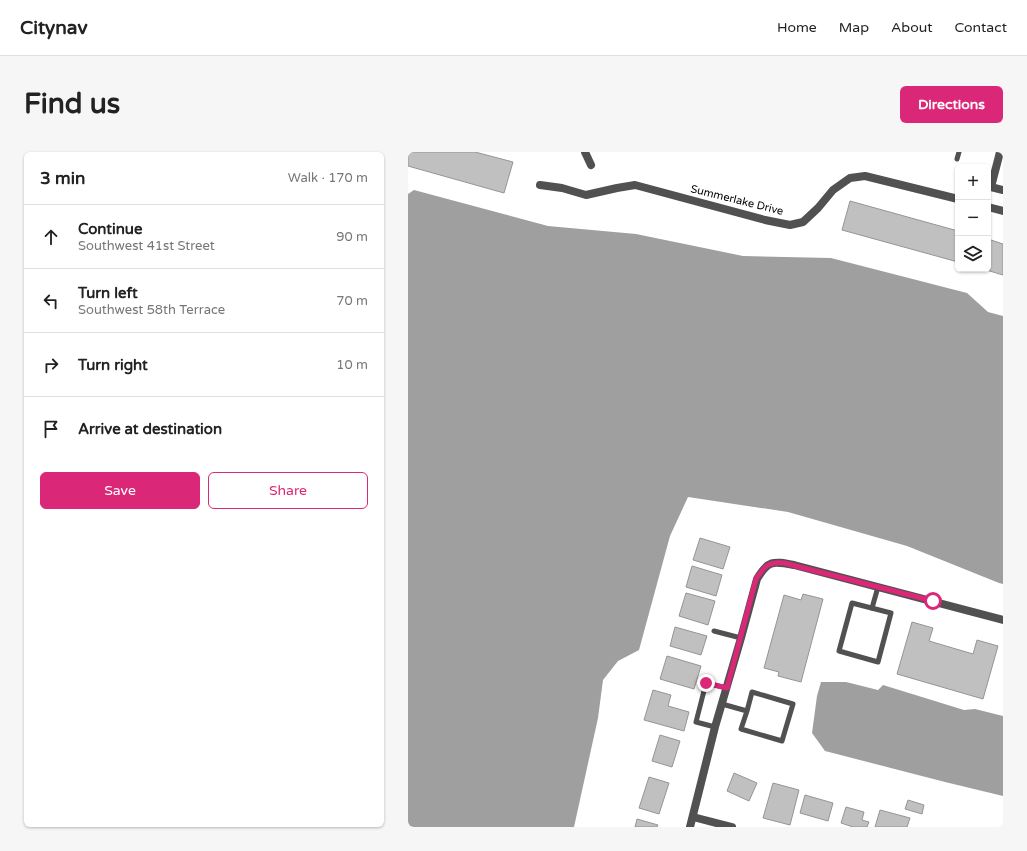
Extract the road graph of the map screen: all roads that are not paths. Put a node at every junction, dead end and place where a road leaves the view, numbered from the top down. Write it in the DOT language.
graph roads {
  1 [pos="585,152"];
  2 [pos="959,152"];
  3 [pos="1000,152"];
  4 [pos="957,159"];
  5 [pos="591,165"];
  6 [pos="540,185"];
  7 [pos="1003,190"];
  8 [pos="955,198"];
  9 [pos="991,208"];
  10 [pos="1003,211"];
  11 [pos="878,587"];
  12 [pos="872,608"];
  13 [pos="1003,620"];
  14 [pos="714,631"];
  15 [pos="741,638"];
  16 [pos="727,688"];
  17 [pos="722,704"];
  18 [pos="747,711"];
  19 [pos="715,727"];
  20 [pos="693,817"];
  21 [pos="690,827"];
  22 [pos="732,827"];
  1 -- 5 [label="street"];
  2 -- 4 [label="lane"];
  3 -- 7 [label="street"];
  6 -- 8 [label="street, Summerlake Drive"];
  9 -- 10 [label="street"];
  11 -- 12 [label="lane"];
  11 -- 13 [label="street"];
  11 -- 15 [label="street"];
  12 -- 12 [label="lane"];
  14 -- 15 [label="lane"];
  15 -- 16 [label="street"];
  16 -- 17 [label="street"];
  16 -- 19 [label="lane"];
  17 -- 18 [label="lane"];
  17 -- 19 [label="street"];
  18 -- 18 [label="lane"];
  19 -- 20 [label="street"];
  20 -- 21 [label="street"];
  20 -- 22 [label="street"];
}
